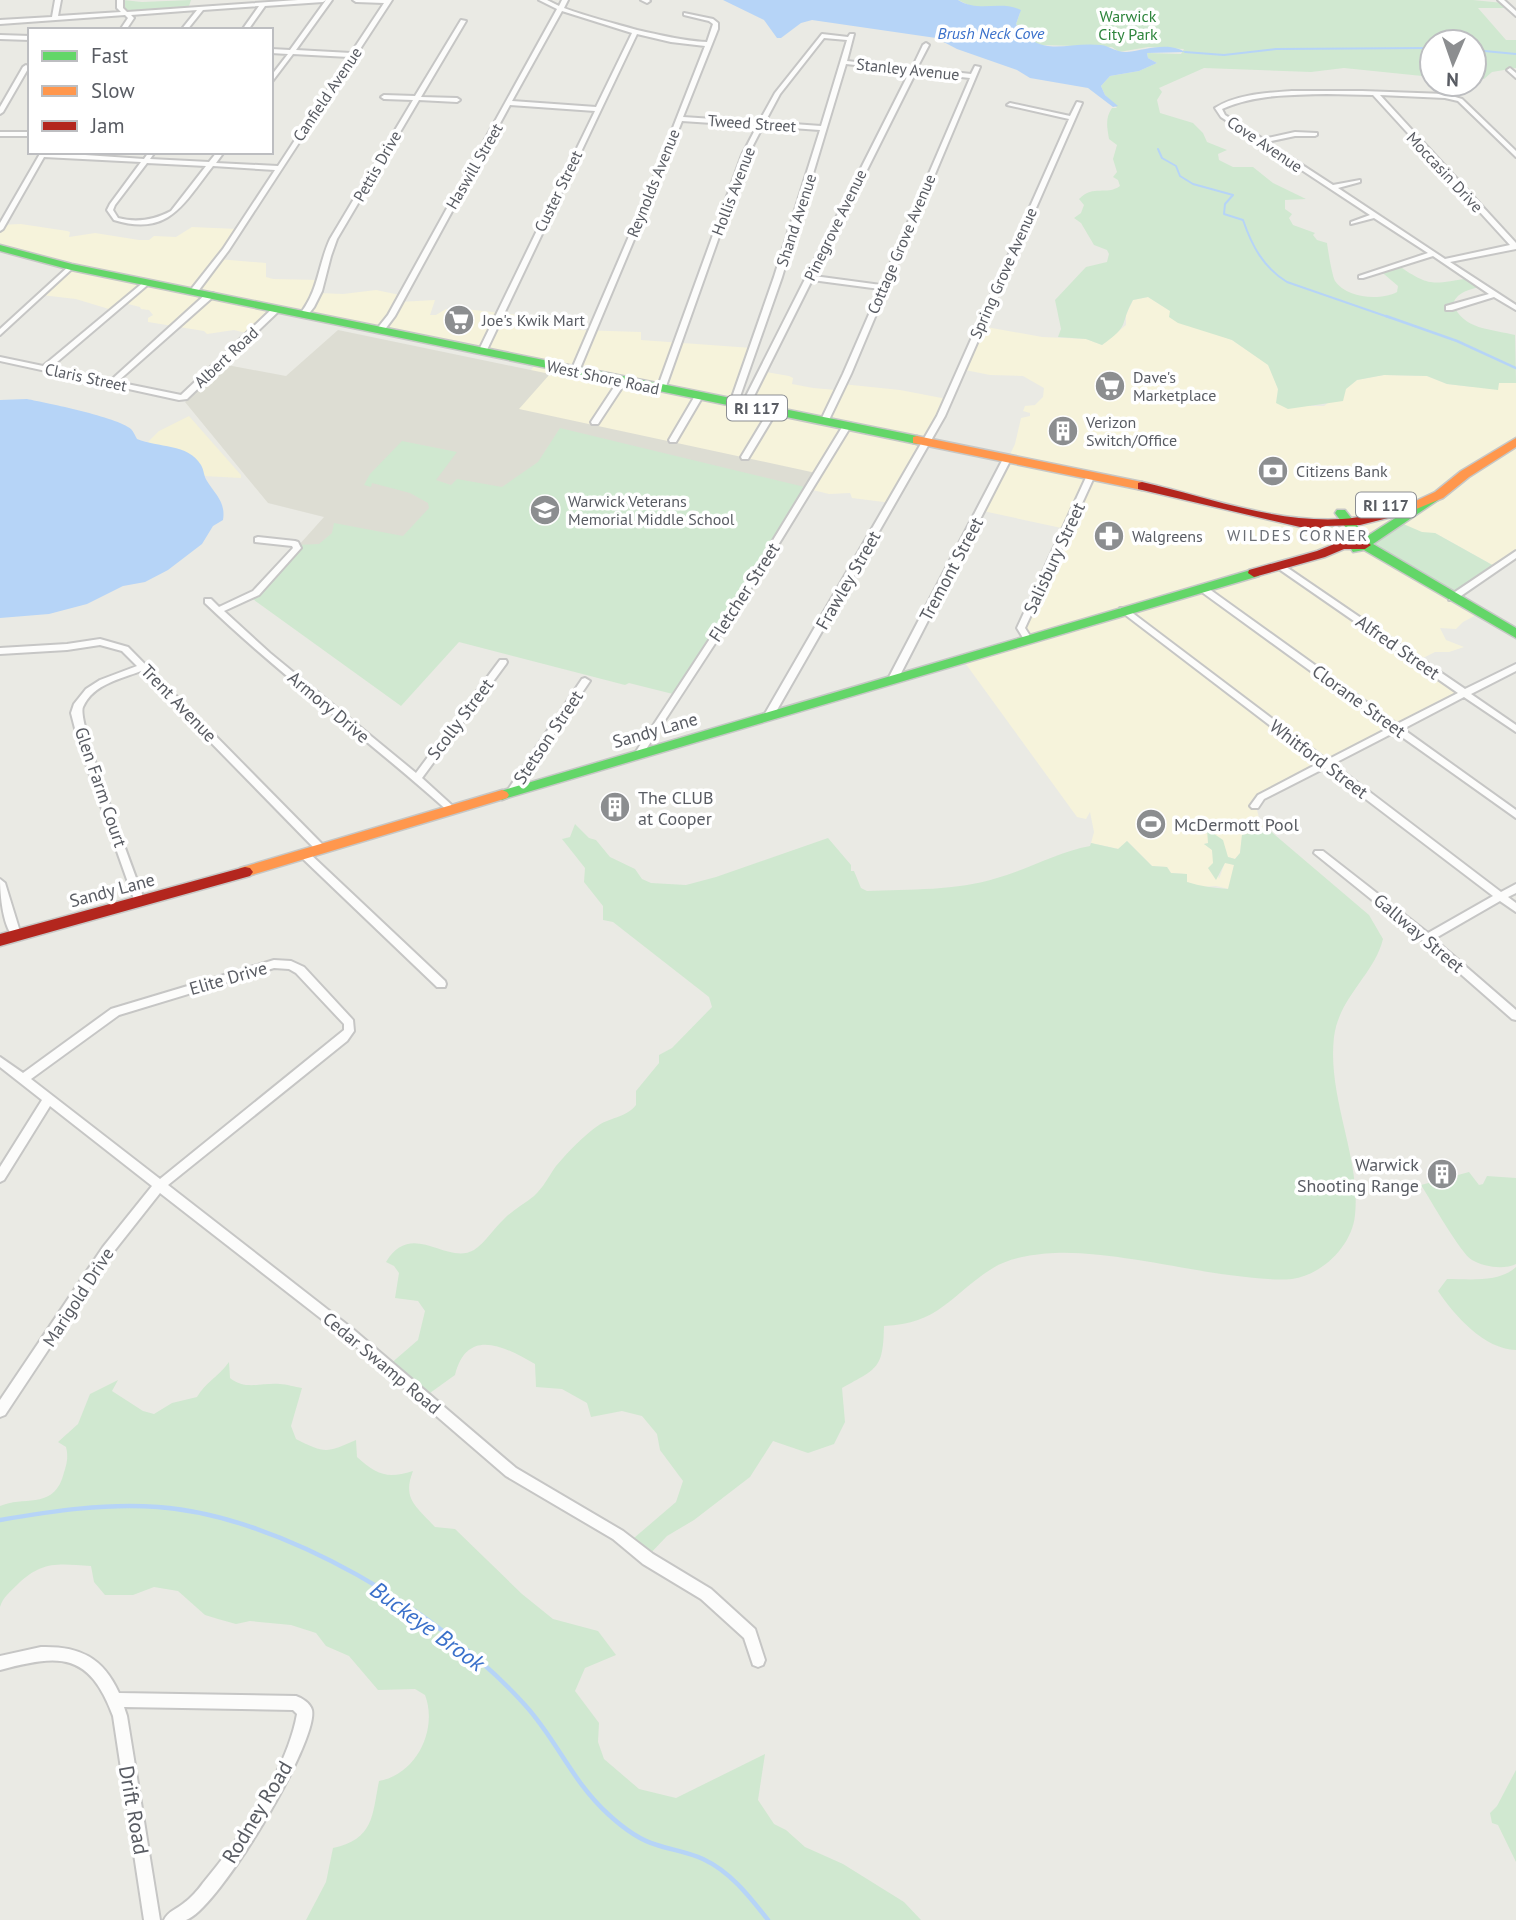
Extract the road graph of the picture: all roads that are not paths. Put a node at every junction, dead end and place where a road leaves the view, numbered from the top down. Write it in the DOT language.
graph roads {
  1 [pos="58,0"];
  2 [pos="323,0"];
  3 [pos="329,0"];
  4 [pos="356,0"];
  5 [pos="542,0"];
  6 [pos="565,0"];
  7 [pos="121,1"];
  8 [pos="388,1"];
  9 [pos="1502,1"];
  10 [pos="1516,1"];
  11 [pos="263,4"];
  12 [pos="202,8"];
  13 [pos="560,8"];
  14 [pos="128,13"];
  15 [pos="686,13"];
  16 [pos="1516,14"];
  17 [pos="55,18"];
  18 [pos="463,21"];
  19 [pos="0,22"];
  20 [pos="124,28"];
  21 [pos="186,28"];
  22 [pos="246,28"];
  23 [pos="636,31"];
  24 [pos="0,37"];
  25 [pos="852,37"];
  26 [pos="28,38"];
  27 [pos="708,44"];
  28 [pos="926,45"];
  29 [pos="273,51"];
  30 [pos="293,52"];
  31 [pos="353,55"];
  32 [pos="844,62"];
  33 [pos="977,66"];
  34 [pos="26,67"];
  35 [pos="915,69"];
  36 [pos="972,76"];
  37 [pos="273,78"];
  38 [pos="1376,95"];
  39 [pos="0,97"];
  40 [pos="384,97"];
  41 [pos="418,97"];
  42 [pos="457,100"];
  43 [pos="510,103"];
  44 [pos="1079,103"];
  45 [pos="1010,105"];
  46 [pos="2,108"];
  47 [pos="597,109"];
  48 [pos="1072,118"];
  49 [pos="680,119"];
  50 [pos="761,124"];
  51 [pos="824,128"];
  52 [pos="0,134"];
  53 [pos="28,134"];
  54 [pos="1315,134"];
  55 [pos="1263,141"];
  56 [pos="43,154"];
  57 [pos="83,154"];
  58 [pos="150,154"];
  59 [pos="220,154"];
  60 [pos="1516,155"];
  61 [pos="145,160"];
  62 [pos="212,164"];
  63 [pos="278,169"];
  64 [pos="1358,181"];
  65 [pos="1331,188"];
  66 [pos="1374,216"];
  67 [pos="1353,223"];
  68 [pos="0,229"];
  69 [pos="1516,247"];
  70 [pos="0,248"];
  71 [pos="1433,254"];
  72 [pos="1444,261"];
  73 [pos="72,267"];
  74 [pos="809,277"];
  75 [pos="1361,277"];
  76 [pos="147,282"];
  77 [pos="882,287"];
  78 [pos="194,292"];
  79 [pos="1495,294"];
  80 [pos="211,295"];
  81 [pos="1449,308"];
  82 [pos="1516,308"];
  83 [pos="277,309"];
  84 [pos="304,314"];
  85 [pos="380,330"];
  86 [pos="0,333"];
  87 [pos="482,352"];
  88 [pos="0,359"];
  89 [pos="45,368"];
  90 [pos="575,371"];
  91 [pos="623,380"];
  92 [pos="112,383"];
  93 [pos="661,388"];
  94 [pos="699,396"];
  95 [pos="172,397"];
  96 [pos="739,404"];
  97 [pos="773,411"];
  98 [pos="595,422"];
  99 [pos="824,422"];
  100 [pos="847,426"];
  101 [pos="673,440"];
  102 [pos="1516,442"];
  103 [pos="927,443"];
  104 [pos="745,457"];
  105 [pos="1007,459"];
  106 [pos="1091,475"];
  107 [pos="1436,491"];
  108 [pos="1207,500"];
  109 [pos="1334,530"];
  110 [pos="258,540"];
  111 [pos="1365,545"];
  112 [pos="1516,554"];
  113 [pos="1279,565"];
  114 [pos="1202,588"];
  115 [pos="1452,598"];
  116 [pos="208,601"];
  117 [pos="1123,610"];
  118 [pos="218,611"];
  119 [pos="1516,635"];
  120 [pos="1028,639"];
  121 [pos="0,651"];
  122 [pos="503,662"];
  123 [pos="143,667"];
  124 [pos="1516,667"];
  125 [pos="893,679"];
  126 [pos="585,681"];
  127 [pos="1465,694"];
  128 [pos="768,717"];
  129 [pos="1396,727"];
  130 [pos="1516,729"];
  131 [pos="638,755"];
  132 [pos="1325,763"];
  133 [pos="418,776"];
  134 [pos="510,793"];
  135 [pos="1255,806"];
  136 [pos="452,810"];
  137 [pos="1516,815"];
  138 [pos="321,849"];
  139 [pos="1319,853"];
  140 [pos="304,854"];
  141 [pos="0,883"];
  142 [pos="1516,888"];
  143 [pos="1501,897"];
  144 [pos="140,902"];
  145 [pos="1516,908"];
  146 [pos="8,937"];
  147 [pos="1427,938"];
  148 [pos="441,984"];
  149 [pos="1516,1016"];
  150 [pos="0,1062"];
  151 [pos="23,1079"];
  152 [pos="49,1099"];
  153 [pos="0,1177"];
  154 [pos="159,1186"];
  155 [pos="0,1411"];
  156 [pos="758,1660"];
  157 [pos="0,1662"];
  158 [pos="115,1700"];
  159 [pos="152,1920"];
  160 [pos="172,1920"];
  1 -- 17 [label="street"];
  2 -- 11 [label="street"];
  3 -- 30 [label="street"];
  4 -- 8 [label="street"];
  5 -- 13 [label="street"];
  6 -- 13 [label="street, Haswill Street"];
  7 -- 14 [label="street"];
  8 -- 31 [label="street, Canfield Avenue"];
  9 -- 10 [label="street"];
  9 -- 16 [label="street"];
  11 -- 12 [label="street"];
  11 -- 22 [label="street"];
  12 -- 14 [label="street"];
  12 -- 21 [label="street"];
  13 -- 23 [label="street"];
  13 -- 43 [label="street, Haswill Street"];
  14 -- 17 [label="street"];
  14 -- 20 [label="street"];
  15 -- 27 [label="street"];
  17 -- 19 [label="street"];
  18 -- 41 [label="street, Pettis Drive"];
  23 -- 27 [label="street"];
  23 -- 47 [label="street, Custer Street"];
  24 -- 26 [label="street"];
  25 -- 32 [label="street, Shand Avenue"];
  25 -- 50 [label="street, Hollis Avenue"];
  27 -- 49 [label="street, Reynolds Avenue"];
  28 -- 35 [label="street, Pinegrove Avenue"];
  29 -- 30 [label="street"];
  30 -- 31 [label="street"];
  30 -- 37 [label="street"];
  31 -- 63 [label="street, Canfield Avenue"];
  32 -- 35 [label="street, Stanley Avenue"];
  32 -- 51 [label="street, Shand Avenue"];
  33 -- 36 [label="street, Cottage Grove Avenue"];
  34 -- 46 [label="street"];
  35 -- 36 [label="street, Stanley Avenue"];
  35 -- 74 [label="street, Pinegrove Avenue"];
  36 -- 77 [label="street, Cottage Grove Avenue"];
  38 -- 55 [label="street, Cove Avenue"];
  38 -- 60 [label="street, Cove Avenue"];
  38 -- 69 [label="street, Moccasin Drive"];
  39 -- 46 [label="street"];
  40 -- 41 [label="street"];
  41 -- 42 [label="street"];
  41 -- 84 [label="street, Pettis Drive"];
  43 -- 47 [label="street"];
  43 -- 85 [label="street, Haswill Street"];
  44 -- 48 [label="street, Spring Grove Avenue"];
  45 -- 48 [label="street"];
  47 -- 87 [label="street, Custer Street"];
  48 -- 103 [label="street, Spring Grove Avenue"];
  49 -- 50 [label="street, Tweed Street"];
  49 -- 90 [label="street, Reynolds Avenue"];
  50 -- 51 [label="street, Tweed Street"];
  50 -- 93 [label="street, Hollis Avenue"];
  51 -- 96 [label="street, Shand Avenue"];
  52 -- 53 [label="street"];
  54 -- 55 [label="street"];
  55 -- 65 [label="street, Cove Avenue"];
  56 -- 57 [label="street"];
  56 -- 68 [label="street"];
  57 -- 61 [label="street"];
  58 -- 61 [label="street"];
  59 -- 62 [label="street"];
  61 -- 62 [label="street"];
  61 -- 62 [label="street"];
  62 -- 63 [label="street"];
  63 -- 78 [label="street, Canfield Avenue"];
  64 -- 65 [label="street"];
  65 -- 66 [label="street, Cove Avenue"];
  66 -- 67 [label="street"];
  66 -- 71 [label="street, Cove Avenue"];
  69 -- 72 [label="street"];
  70 -- 73 [label="main road, West Shore Road / RI 117"];
  71 -- 72 [label="street, Cove Avenue"];
  71 -- 75 [label="street"];
  72 -- 79 [label="street, Cove Avenue"];
  73 -- 76 [label="main road, West Shore Road / RI 117"];
  73 -- 86 [label="street"];
  74 -- 77 [label="street"];
  74 -- 96 [label="street, Pinegrove Avenue"];
  76 -- 78 [label="main road, West Shore Road / RI 117"];
  76 -- 89 [label="street"];
  77 -- 99 [label="street, Cottage Grove Avenue"];
  78 -- 80 [label="main road, West Shore Road / RI 117"];
  79 -- 81 [label="street"];
  79 -- 82 [label="street, Cove Avenue"];
  80 -- 83 [label="main road, West Shore Road / RI 117"];
  80 -- 92 [label="street"];
  83 -- 84 [label="main road, West Shore Road / RI 117"];
  83 -- 95 [label="street, Albert Road"];
  84 -- 85 [label="main road, West Shore Road / RI 117"];
  85 -- 87 [label="main road, West Shore Road / RI 117"];
  87 -- 90 [label="main road, West Shore Road / RI 117"];
  88 -- 89 [label="street, Claris Street"];
  89 -- 92 [label="street, Claris Street"];
  90 -- 91 [label="main road, West Shore Road / RI 117"];
  91 -- 93 [label="main road, West Shore Road / RI 117"];
  91 -- 98 [label="street"];
  92 -- 95 [label="street, Claris Street"];
  93 -- 94 [label="main road, West Shore Road / RI 117"];
  94 -- 96 [label="main road, West Shore Road / RI 117"];
  94 -- 101 [label="street"];
  96 -- 97 [label="main road, West Shore Road / RI 117"];
  97 -- 99 [label="main road, West Shore Road / RI 117"];
  97 -- 104 [label="street"];
  99 -- 100 [label="main road, West Shore Road / RI 117"];
  100 -- 103 [label="main road, West Shore Road / RI 117"];
  100 -- 131 [label="street, Fletcher Street"];
  102 -- 107 [label="main road, West Shore Road / RI 117"];
  103 -- 105 [label="main road, West Shore Road / RI 117"];
  103 -- 128 [label="street, Frawley Street"];
  105 -- 106 [label="main road, West Shore Road / RI 117"];
  105 -- 125 [label="street, Tremont Street"];
  106 -- 108 [label="main road, West Shore Road / RI 117"];
  106 -- 120 [label="street, Salisbury Street"];
  107 -- 109 [label="main road, West Shore Road / RI 117"];
  107 -- 111 [label="main road, Sandy Lane"];
  108 -- 109 [label="main road, West Shore Road / RI 117"];
  108 -- 109 [label="main road, West Shore Road / RI 117"];
  109 -- 111 [label="main road"];
  109 -- 111 [label="main road, Sandy Lane"];
  109 -- 113 [label="main road, Sandy Lane"];
  110 -- 118 [label="street"];
  111 -- 115 [label="main road"];
  112 -- 115 [label="street"];
  113 -- 114 [label="main road, Sandy Lane"];
  113 -- 127 [label="street, Alfred Street"];
  114 -- 117 [label="main road, Sandy Lane"];
  114 -- 129 [label="street, Clorane Street"];
  115 -- 119 [label="main road"];
  116 -- 118 [label="street, Armory Drive"];
  117 -- 120 [label="main road, Sandy Lane"];
  117 -- 132 [label="street, Whitford Street"];
  118 -- 133 [label="street, Armory Drive"];
  120 -- 125 [label="main road, Sandy Lane"];
  121 -- 123 [label="street, Trent Avenue"];
  122 -- 133 [label="street, Scolly Street"];
  123 -- 138 [label="street, Trent Avenue"];
  123 -- 144 [label="street, Glen Farm Court"];
  124 -- 127 [label="street"];
  125 -- 128 [label="main road, Sandy Lane"];
  126 -- 134 [label="street, Stetson Street"];
  127 -- 129 [label="street"];
  127 -- 130 [label="street, Alfred Street"];
  128 -- 131 [label="main road, Sandy Lane"];
  129 -- 132 [label="street"];
  129 -- 137 [label="street, Clorane Street"];
  131 -- 134 [label="main road, Sandy Lane"];
  132 -- 135 [label="street"];
  132 -- 143 [label="street, Whitford Street"];
  133 -- 136 [label="street, Armory Drive"];
  134 -- 136 [label="main road, Sandy Lane"];
  136 -- 138 [label="main road, Sandy Lane"];
  138 -- 140 [label="main road, Sandy Lane"];
  139 -- 147 [label="street, Gallway Street"];
  140 -- 144 [label="main road, Sandy Lane"];
  140 -- 148 [label="street"];
  141 -- 146 [label="street"];
  142 -- 143 [label="street"];
  143 -- 145 [label="street, Whitford Street"];
  143 -- 147 [label="street"];
  144 -- 146 [label="main road, Sandy Lane"];
  147 -- 149 [label="street, Gallway Street"];
  150 -- 151 [label="street, Cedar Swamp Road"];
  151 -- 152 [label="street, Cedar Swamp Road"];
  151 -- 154 [label="street, Elite Drive"];
  152 -- 153 [label="street"];
  152 -- 154 [label="street, Cedar Swamp Road"];
  154 -- 155 [label="street, Marigold Drive"];
  154 -- 156 [label="street, Cedar Swamp Road"];
  157 -- 158 [label="street"];
  158 -- 159 [label="street, Drift Road"];
  158 -- 160 [label="street, Rodney Road"];
}
